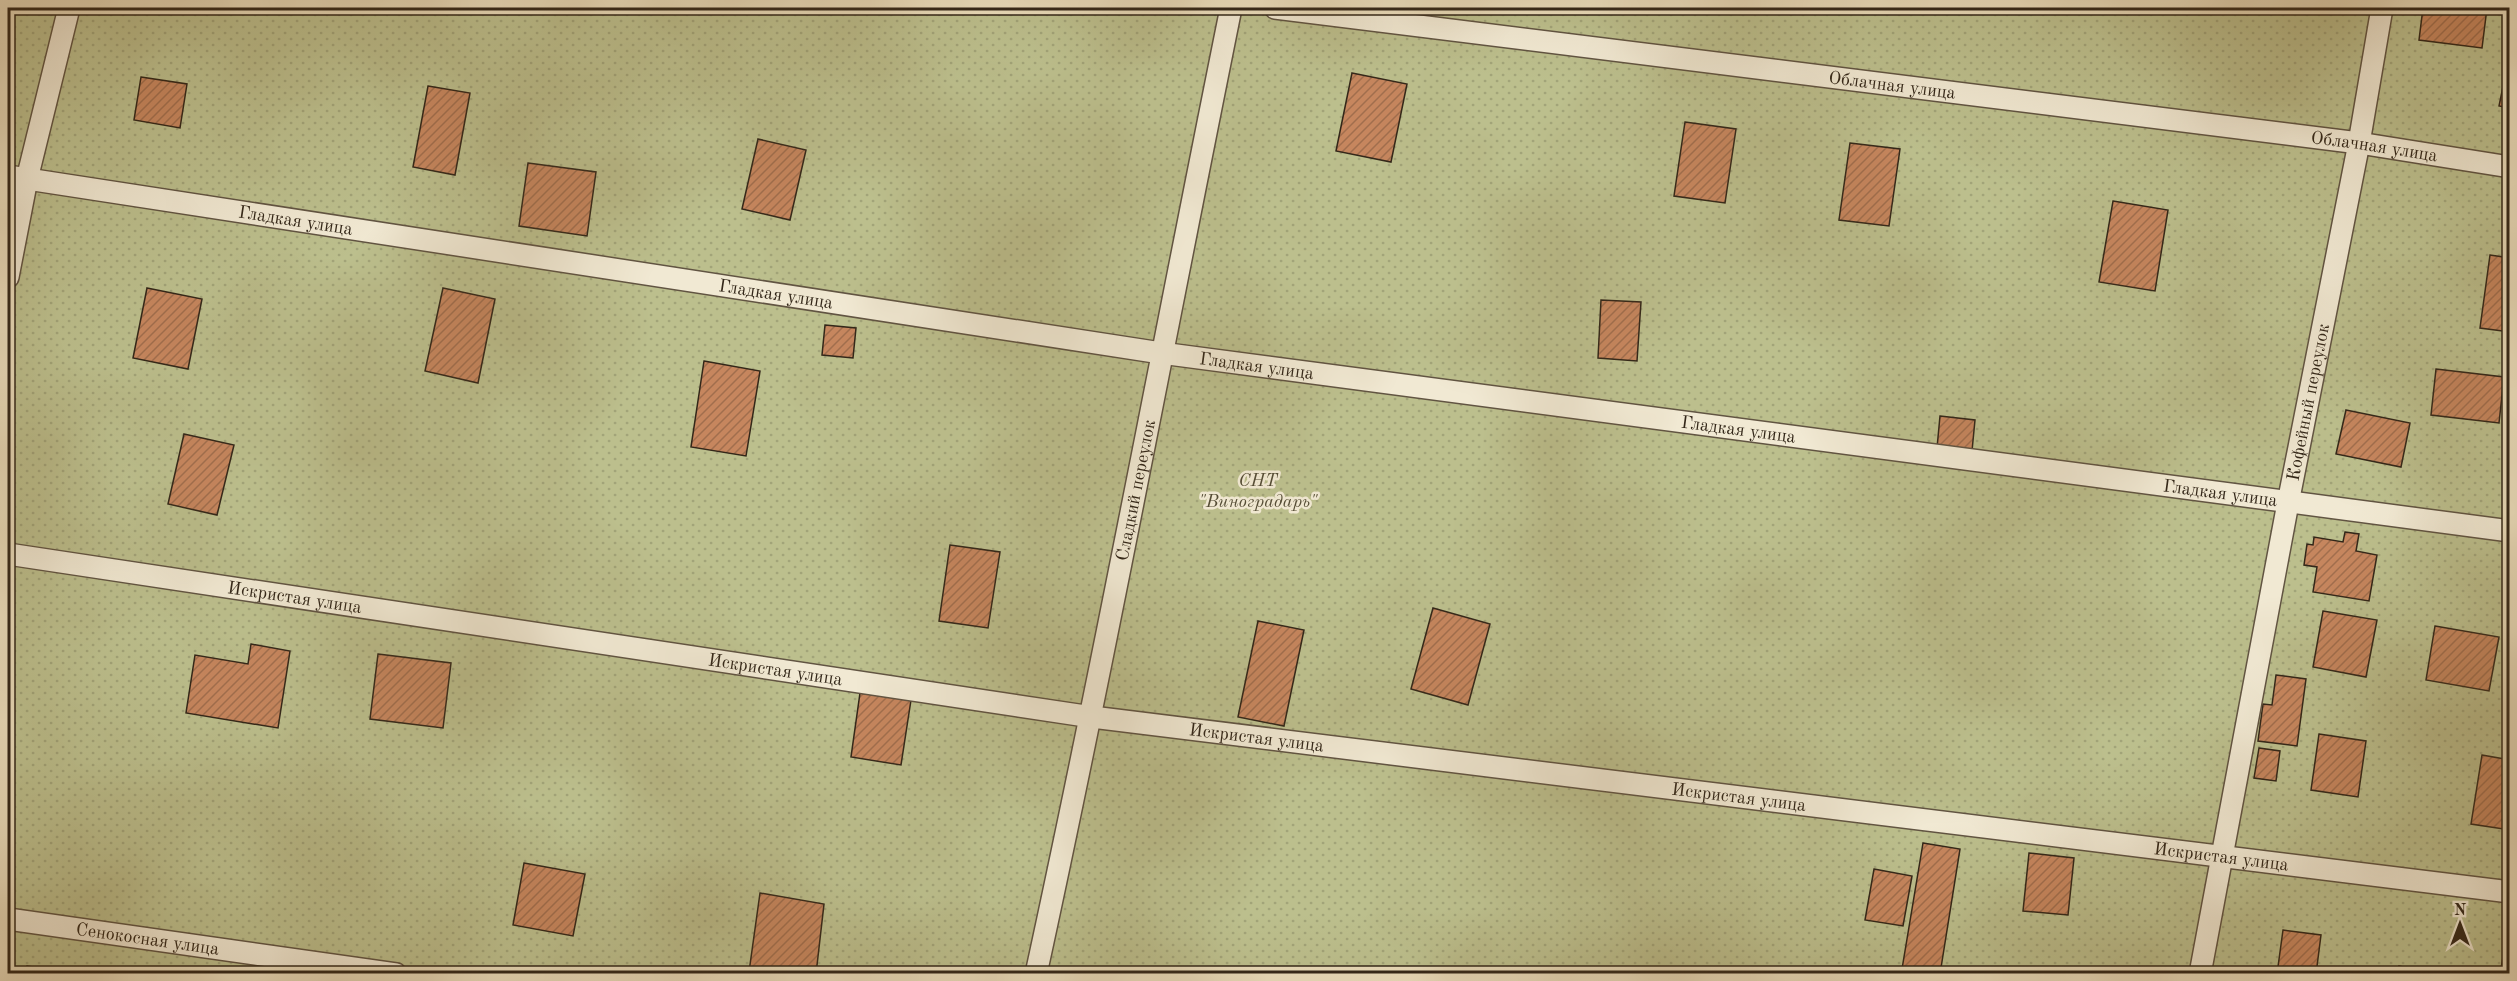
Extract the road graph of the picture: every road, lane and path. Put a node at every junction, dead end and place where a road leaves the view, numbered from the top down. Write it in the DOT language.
graph roads {
  1 [pos="69,8"];
  2 [pos="1232,8"];
  3 [pos="1275,8"];
  4 [pos="2382,8"];
  5 [pos="2359,143"];
  6 [pos="2510,167"];
  7 [pos="17,177"];
  8 [pos="8,277"];
  9 [pos="1161,353"];
  10 [pos="2288,503"];
  11 [pos="2510,531"];
  12 [pos="8,554"];
  13 [pos="1092,717"];
  14 [pos="2222,857"];
  15 [pos="2510,892"];
  16 [pos="8,920"];
  17 [pos="396,974"];
  18 [pos="1036,974"];
  19 [pos="2200,974"];
  1 -- 7 [label="lane"];
  2 -- 9 [label="lane, Сладкий переулок"];
  3 -- 5 [label="lane, Облачная улица"];
  4 -- 5 [label="lane, Кофейный переулок"];
  5 -- 6 [label="lane, Облачная улица"];
  5 -- 10 [label="lane, Кофейный переулок"];
  7 -- 8 [label="lane"];
  7 -- 9 [label="lane, Гладкая улица"];
  9 -- 10 [label="lane, Гладкая улица"];
  9 -- 13 [label="lane, Сладкий переулок"];
  10 -- 11 [label="lane, Гладкая улица"];
  10 -- 14 [label="lane, Кофейный переулок"];
  12 -- 13 [label="lane, Искристая улица"];
  13 -- 14 [label="lane, Искристая улица"];
  13 -- 18 [label="lane, Сладкий переулок"];
  14 -- 15 [label="lane, Искристая улица"];
  14 -- 19 [label="lane, Кофейный переулок"];
  16 -- 17 [label="lane, Сенокосная улица"];
}
